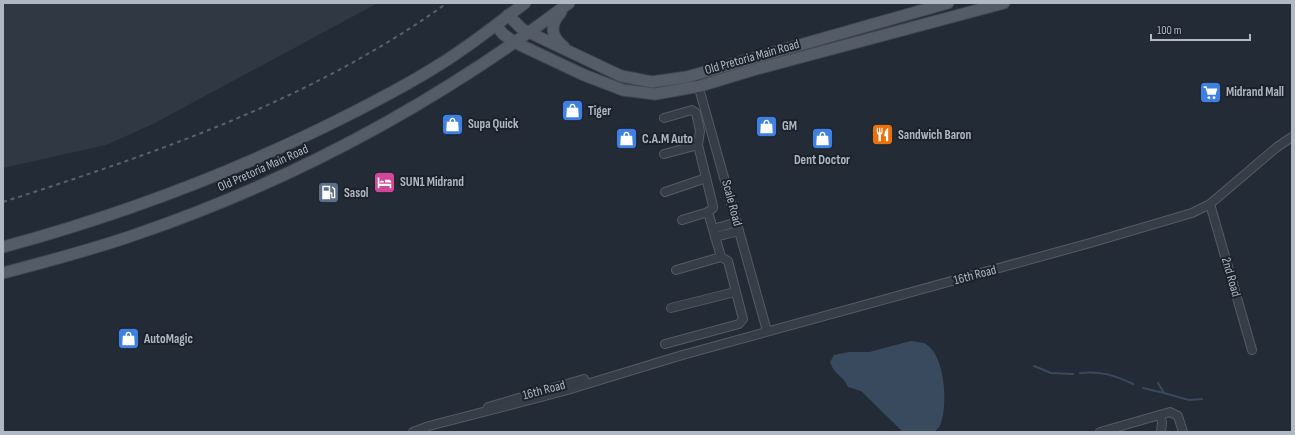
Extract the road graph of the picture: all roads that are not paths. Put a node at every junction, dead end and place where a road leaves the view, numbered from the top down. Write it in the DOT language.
graph roads {
  1 [pos="525,3"];
  2 [pos="569,3"];
  3 [pos="948,3"];
  4 [pos="1004,3"];
  5 [pos="508,16"];
  6 [pos="496,24"];
  7 [pos="528,32"];
  8 [pos="514,42"];
  9 [pos="574,55"];
  10 [pos="696,74"];
  11 [pos="700,86"];
  12 [pos="664,118"];
  13 [pos="1292,137"];
  14 [pos="698,144"];
  15 [pos="664,154"];
  16 [pos="706,178"];
  17 [pos="665,192"];
  18 [pos="1210,204"];
  19 [pos="708,212"];
  20 [pos="682,220"];
  21 [pos="737,222"];
  22 [pos="739,231"];
  23 [pos="714,233"];
  24 [pos="3,247"];
  25 [pos="721,257"];
  26 [pos="676,270"];
  27 [pos="3,273"];
  28 [pos="735,292"];
  29 [pos="671,308"];
  30 [pos="767,331"];
  31 [pos="665,344"];
  32 [pos="1252,350"];
  33 [pos="1160,415"];
  34 [pos="413,432"];
  35 [pos="1100,432"];
  36 [pos="1161,432"];
  37 [pos="1183,432"];
  1 -- 5 [label="main road, Old Pretoria Main Road"];
  2 -- 7 [label="main road, Old Pretoria Main Road"];
  2 -- 9 [label="main road"];
  3 -- 10 [label="main road, Old Pretoria Main Road"];
  4 -- 11 [label="main road, Old Pretoria Main Road"];
  5 -- 6 [label="main road, Old Pretoria Main Road"];
  5 -- 7 [label="main road, Old Pretoria Main Road"];
  6 -- 8 [label="main road, Old Pretoria Main Road"];
  6 -- 24 [label="main road, Old Pretoria Main Road"];
  7 -- 8 [label="main road, Old Pretoria Main Road"];
  7 -- 9 [label="main road, Old Pretoria Main Road"];
  8 -- 11 [label="main road, Old Pretoria Main Road"];
  8 -- 27 [label="main road, Old Pretoria Main Road"];
  9 -- 10 [label="main road, Old Pretoria Main Road"];
  10 -- 11 [label="street, Scale Road"];
  11 -- 21 [label="street, Scale Road"];
  12 -- 14 [label="street"];
  13 -- 18 [label="street, 16th Road"];
  14 -- 15 [label="street"];
  14 -- 16 [label="street"];
  16 -- 17 [label="street"];
  16 -- 19 [label="street"];
  18 -- 30 [label="street, 16th Road"];
  18 -- 32 [label="street, 2nd Road"];
  19 -- 20 [label="street"];
  19 -- 23 [label="street"];
  21 -- 22 [label="street, Scale Road"];
  21 -- 23 [label="street"];
  22 -- 23 [label="street"];
  22 -- 30 [label="street, Scale Road"];
  23 -- 25 [label="street"];
  25 -- 26 [label="street"];
  25 -- 28 [label="street"];
  28 -- 29 [label="street"];
  28 -- 31 [label="street"];
  30 -- 34 [label="street, 16th Road"];
  33 -- 35 [label="street"];
  33 -- 36 [label="street"];
  33 -- 37 [label="street"];
}
